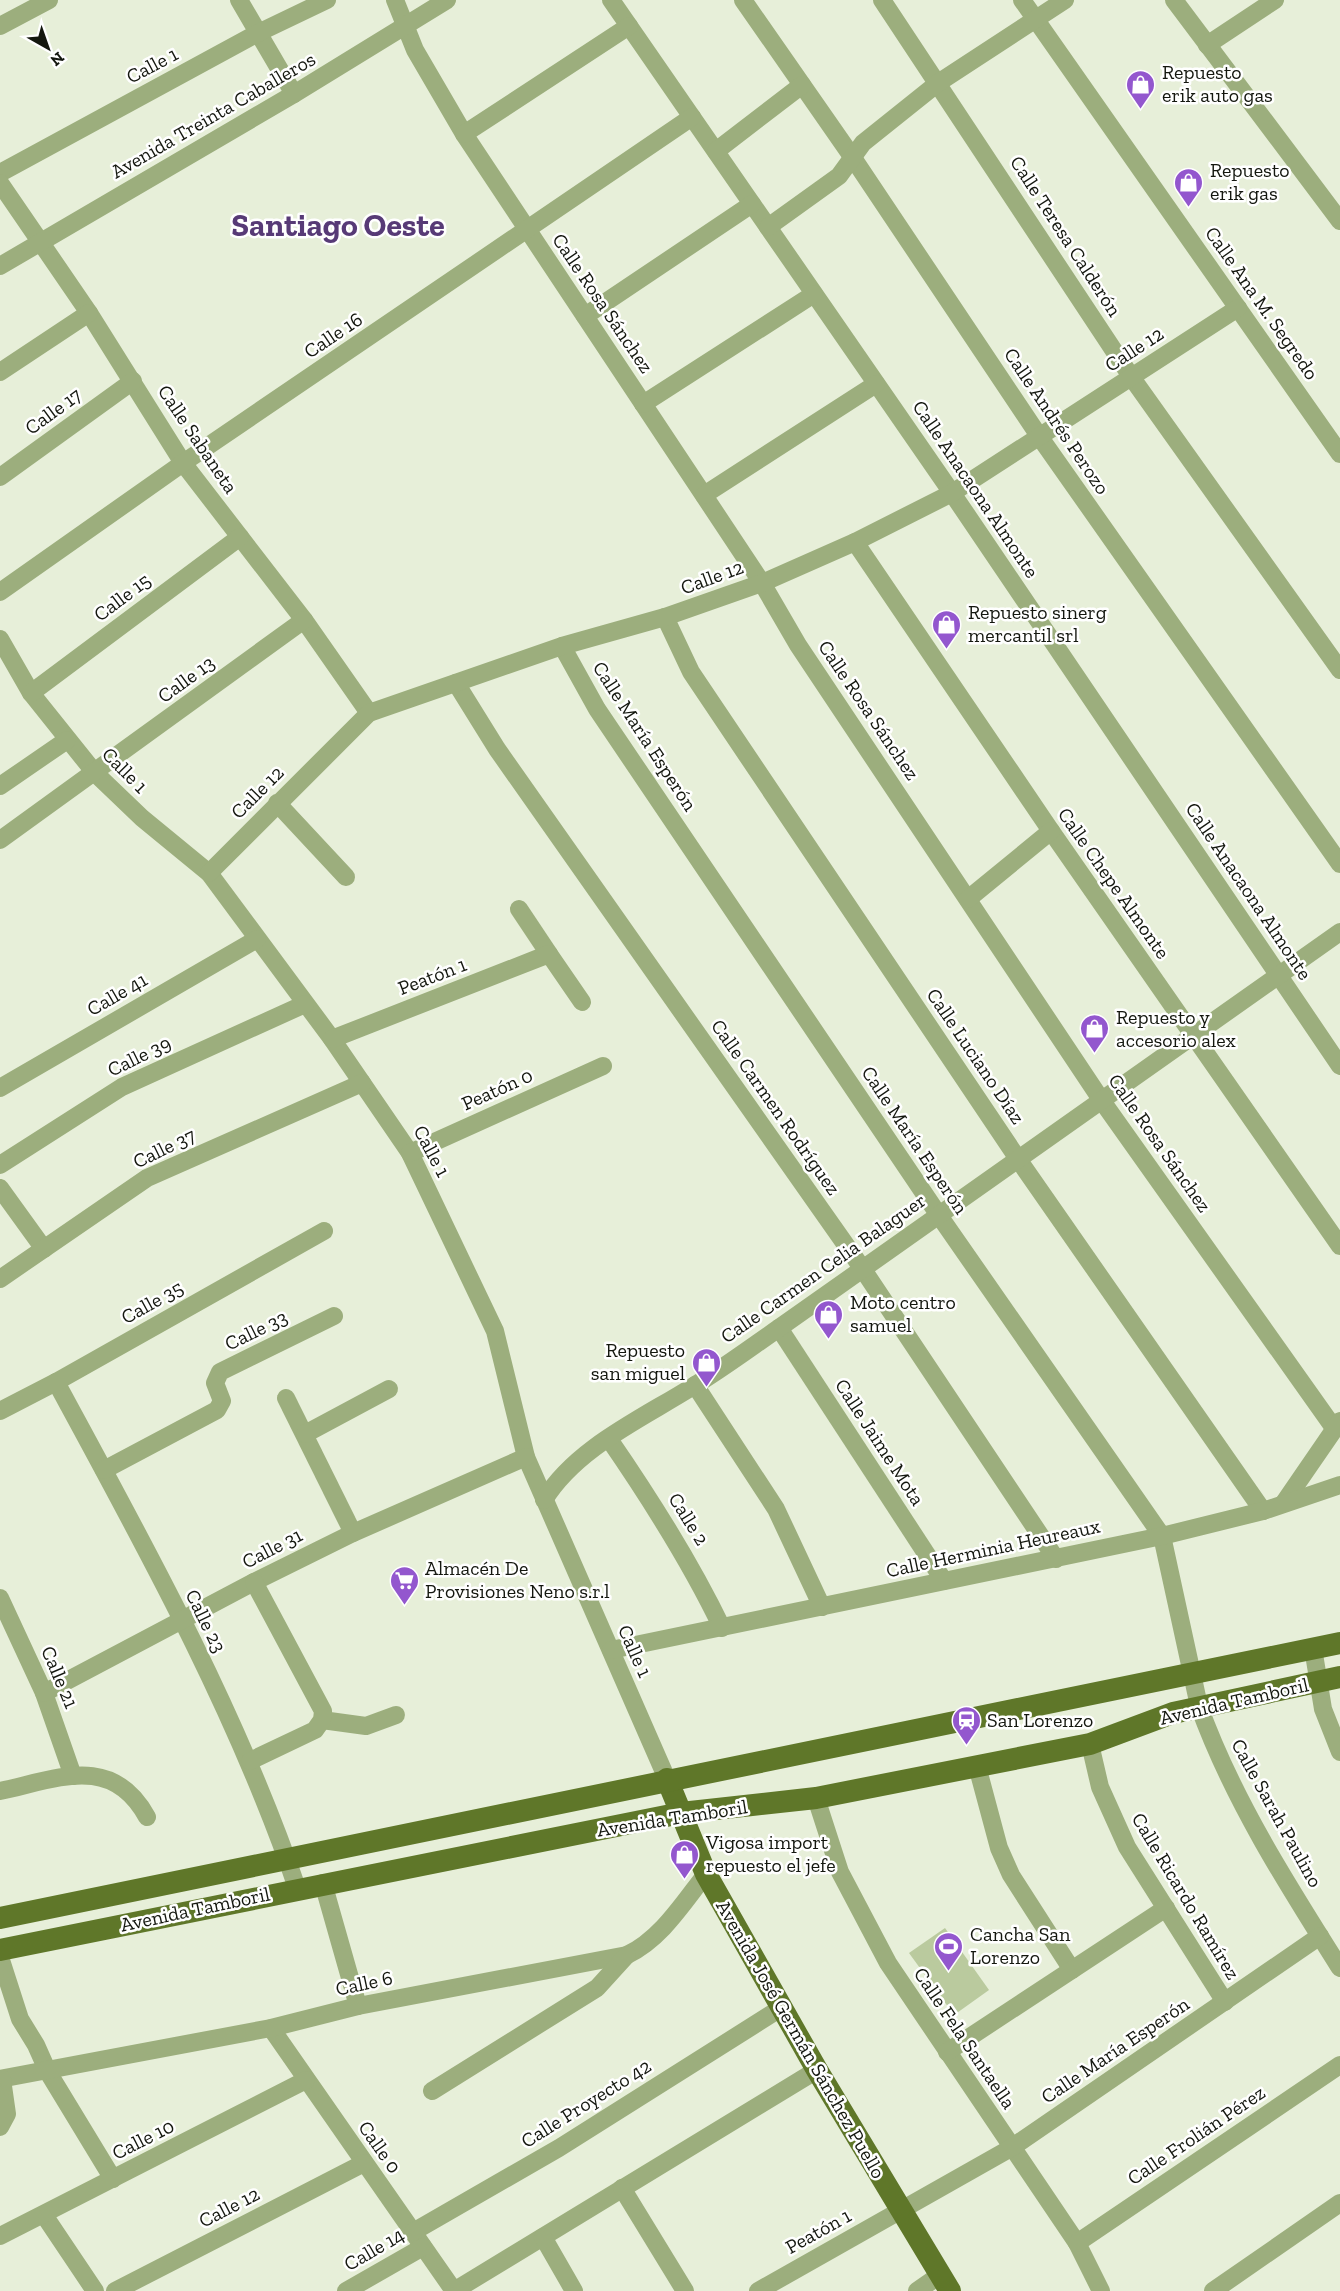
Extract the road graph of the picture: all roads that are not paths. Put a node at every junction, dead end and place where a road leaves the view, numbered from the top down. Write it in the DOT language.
graph roads {
  1 [pos="49,0"];
  2 [pos="239,0"];
  3 [pos="327,0"];
  4 [pos="395,0"];
  5 [pos="447,0"];
  6 [pos="611,0"];
  7 [pos="743,0"];
  8 [pos="882,0"];
  9 [pos="1022,0"];
  10 [pos="1065,0"];
  11 [pos="1174,0"];
  12 [pos="1275,0"];
  13 [pos="1036,19"];
  14 [pos="0,26"];
  15 [pos="629,26"];
  16 [pos="405,27"];
  17 [pos="258,33"];
  18 [pos="1207,45"];
  19 [pos="938,82"];
  20 [pos="802,85"];
  21 [pos="294,94"];
  22 [pos="692,117"];
  23 [pos="464,134"];
  24 [pos="716,152"];
  25 [pos="853,158"];
  26 [pos="0,173"];
  27 [pos="0,183"];
  28 [pos="752,204"];
  29 [pos="1340,221"];
  30 [pos="768,226"];
  31 [pos="528,231"];
  32 [pos="40,241"];
  33 [pos="0,266"];
  34 [pos="814,294"];
  35 [pos="1238,308"];
  36 [pos="89,313"];
  37 [pos="585,316"];
  38 [pos="0,372"];
  39 [pos="1132,378"];
  40 [pos="133,381"];
  41 [pos="876,384"];
  42 [pos="643,404"];
  43 [pos="1039,436"];
  44 [pos="1340,454"];
  45 [pos="183,463"];
  46 [pos="0,477"];
  47 [pos="952,493"];
  48 [pos="704,495"];
  49 [pos="240,537"];
  50 [pos="855,543"];
  51 [pos="762,583"];
  52 [pos="0,592"];
  53 [pos="665,617"];
  54 [pos="304,620"];
  55 [pos="0,639"];
  56 [pos="562,646"];
  57 [pos="5,664"];
  58 [pos="1340,670"];
  59 [pos="456,683"];
  60 [pos="31,693"];
  61 [pos="369,713"];
  62 [pos="67,740"];
  63 [pos="95,773"];
  64 [pos="0,786"];
  65 [pos="277,803"];
  66 [pos="1051,831"];
  67 [pos="0,840"];
  68 [pos="1340,864"];
  69 [pos="208,873"];
  70 [pos="346,877"];
  71 [pos="968,899"];
  72 [pos="519,909"];
  73 [pos="1340,932"];
  74 [pos="257,939"];
  75 [pos="549,954"];
  76 [pos="1279,976"];
  77 [pos="582,1002"];
  78 [pos="305,1004"];
  79 [pos="1194,1037"];
  80 [pos="332,1039"];
  81 [pos="603,1066"];
  82 [pos="1340,1066"];
  83 [pos="362,1083"];
  84 [pos="0,1088"];
  85 [pos="1102,1101"];
  86 [pos="410,1153"];
  87 [pos="1018,1159"];
  88 [pos="0,1165"];
  89 [pos="0,1188"];
  90 [pos="938,1214"];
  91 [pos="324,1231"];
  92 [pos="1340,1246"];
  93 [pos="44,1249"];
  94 [pos="862,1268"];
  95 [pos="0,1279"];
  96 [pos="334,1316"];
  97 [pos="779,1328"];
  98 [pos="56,1382"];
  99 [pos="695,1385"];
  100 [pos="389,1389"];
  101 [pos="286,1398"];
  102 [pos="0,1411"];
  103 [pos="1337,1424"];
  104 [pos="305,1434"];
  105 [pos="609,1439"];
  106 [pos="526,1456"];
  107 [pos="104,1470"];
  108 [pos="1340,1485"];
  109 [pos="544,1500"];
  110 [pos="1283,1503"];
  111 [pos="1263,1511"];
  112 [pos="353,1533"];
  113 [pos="1162,1536"];
  114 [pos="1056,1559"];
  115 [pos="944,1581"];
  116 [pos="254,1582"];
  117 [pos="0,1598"];
  118 [pos="822,1607"];
  119 [pos="182,1622"];
  120 [pos="722,1628"];
  121 [pos="1340,1643"];
  122 [pos="1313,1648"];
  123 [pos="610,1650"];
  124 [pos="1192,1673"];
  125 [pos="1330,1679"];
  126 [pos="44,1694"];
  127 [pos="1199,1706"];
  128 [pos="396,1715"];
  129 [pos="322,1720"];
  130 [pos="1090,1744"];
  131 [pos="1340,1752"];
  132 [pos="250,1761"];
  133 [pos="977,1766"];
  134 [pos="73,1776"];
  135 [pos="667,1779"];
  136 [pos="0,1791"];
  137 [pos="816,1798"];
  138 [pos="681,1813"];
  139 [pos="147,1817"];
  140 [pos="287,1859"];
  141 [pos="705,1874"];
  142 [pos="323,1883"];
  143 [pos="297,1888"];
  144 [pos="1166,1908"];
  145 [pos="0,1918"];
  146 [pos="1320,1936"];
  147 [pos="0,1950"];
  148 [pos="627,1954"];
  149 [pos="0,1957"];
  150 [pos="1340,1968"];
  151 [pos="1072,1970"];
  152 [pos="1225,2002"];
  153 [pos="358,2007"];
  154 [pos="781,2008"];
  155 [pos="271,2028"];
  156 [pos="947,2052"];
  157 [pos="1340,2065"];
  158 [pos="817,2070"];
  159 [pos="48,2072"];
  160 [pos="1,2079"];
  161 [pos="306,2080"];
  162 [pos="432,2091"];
  163 [pos="0,2127"];
  164 [pos="1011,2148"];
  165 [pos="364,2163"];
  166 [pos="113,2180"];
  167 [pos="622,2188"];
  168 [pos="1340,2203"];
  169 [pos="901,2211"];
  170 [pos="44,2215"];
  171 [pos="0,2236"];
  172 [pos="543,2237"];
  173 [pos="418,2239"];
  174 [pos="1077,2243"];
  175 [pos="945,2283"];
  176 [pos="95,2291"];
  177 [pos="115,2291"];
  178 [pos="346,2291"];
  179 [pos="454,2291"];
  180 [pos="574,2291"];
  181 [pos="685,2291"];
  182 [pos="758,2291"];
  183 [pos="917,2291"];
  184 [pos="1101,2291"];
  185 [pos="1213,2291"];
  1 -- 14 [label="street"];
  2 -- 17 [label="street"];
  3 -- 17 [label="street, Calle 1"];
  4 -- 16 [label="street, Calle Rosa Sánchez"];
  5 -- 16 [label="street, Avenida Treinta Caballeros"];
  6 -- 15 [label="street, Calle Anacaona Almonte"];
  7 -- 20 [label="street, Calle Andrés Perozo"];
  8 -- 19 [label="street, Calle Teresa Calderón"];
  9 -- 13 [label="street, Calle Ana M. Segredo"];
  10 -- 13 [label="street"];
  11 -- 18 [label="street"];
  12 -- 18 [label="street"];
  13 -- 19 [label="street"];
  13 -- 35 [label="street, Calle Ana M. Segredo"];
  15 -- 22 [label="street, Calle Anacaona Almonte"];
  15 -- 23 [label="street"];
  16 -- 21 [label="street, Avenida Treinta Caballeros"];
  16 -- 23 [label="street, Calle Rosa Sánchez"];
  17 -- 21 [label="street"];
  17 -- 26 [label="street, Calle 1"];
  18 -- 29 [label="street"];
  19 -- 25 [label="street"];
  19 -- 39 [label="street, Calle Teresa Calderón"];
  20 -- 24 [label="street"];
  20 -- 25 [label="street, Calle Andrés Perozo"];
  21 -- 32 [label="street, Avenida Treinta Caballeros"];
  22 -- 24 [label="street, Calle Anacaona Almonte"];
  22 -- 31 [label="street, Calle 16"];
  23 -- 31 [label="street, Calle Rosa Sánchez"];
  24 -- 28 [label="street, Calle Anacaona Almonte"];
  25 -- 30 [label="street"];
  25 -- 43 [label="street, Calle Andrés Perozo"];
  27 -- 32 [label="street, Calle Sabaneta"];
  28 -- 30 [label="street, Calle Anacaona Almonte"];
  28 -- 37 [label="street"];
  30 -- 34 [label="street, Calle Anacaona Almonte"];
  31 -- 37 [label="street, Calle Rosa Sánchez"];
  31 -- 45 [label="street, Calle 16"];
  32 -- 33 [label="street, Avenida Treinta Caballeros"];
  32 -- 36 [label="street, Calle Sabaneta"];
  34 -- 41 [label="street, Calle Anacaona Almonte"];
  34 -- 42 [label="street"];
  35 -- 39 [label="street, Calle 12"];
  35 -- 44 [label="street, Calle Ana M. Segredo"];
  36 -- 38 [label="street"];
  36 -- 40 [label="street, Calle Sabaneta"];
  37 -- 42 [label="street, Calle Rosa Sánchez"];
  39 -- 43 [label="street, Calle 12"];
  39 -- 58 [label="street, Calle Teresa Calderón"];
  40 -- 45 [label="street, Calle Sabaneta"];
  40 -- 46 [label="street, Calle 17"];
  41 -- 47 [label="street, Calle Anacaona Almonte"];
  41 -- 48 [label="street"];
  42 -- 48 [label="street, Calle Rosa Sánchez"];
  43 -- 47 [label="street, Calle 12"];
  43 -- 68 [label="street, Calle Andrés Perozo"];
  45 -- 49 [label="street, Calle Sabaneta"];
  45 -- 52 [label="street, Calle 16"];
  47 -- 50 [label="street, Calle 12"];
  47 -- 76 [label="street, Calle Anacaona Almonte"];
  48 -- 51 [label="street, Calle Rosa Sánchez"];
  49 -- 54 [label="street, Calle Sabaneta"];
  49 -- 60 [label="street, Calle 15"];
  50 -- 51 [label="street, Calle 12"];
  50 -- 66 [label="street, Calle Chepe Almonte"];
  51 -- 53 [label="street, Calle 12"];
  51 -- 71 [label="street, Calle Rosa Sánchez"];
  53 -- 56 [label="street, Calle 12"];
  53 -- 87 [label="street, Calle Luciano Díaz"];
  54 -- 61 [label="street, Calle Sabaneta"];
  54 -- 63 [label="street, Calle 13"];
  55 -- 57 [label="street, Calle 1"];
  56 -- 59 [label="street, Calle 12"];
  56 -- 90 [label="street, Calle María Esperón"];
  57 -- 60 [label="street, Calle 1"];
  59 -- 61 [label="street, Calle 12"];
  59 -- 94 [label="street, Calle Carmen Rodríguez"];
  60 -- 62 [label="street, Calle 1"];
  61 -- 65 [label="street, Calle 12"];
  62 -- 63 [label="street, Calle 1"];
  62 -- 64 [label="street"];
  63 -- 67 [label="street, Calle 13"];
  63 -- 69 [label="street, Calle 1"];
  65 -- 69 [label="street, Calle 12"];
  65 -- 70 [label="street"];
  66 -- 71 [label="street"];
  66 -- 79 [label="street, Calle Chepe Almonte"];
  69 -- 74 [label="street, Calle 1"];
  71 -- 85 [label="street, Calle Rosa Sánchez"];
  72 -- 75 [label="street"];
  73 -- 76 [label="street, Calle Carmen Celia Balaguer"];
  74 -- 78 [label="street, Calle 1"];
  74 -- 84 [label="street, Calle 41"];
  75 -- 77 [label="street"];
  75 -- 80 [label="street, Peatón 1"];
  76 -- 79 [label="street, Calle Carmen Celia Balaguer"];
  76 -- 82 [label="street, Calle Anacaona Almonte"];
  78 -- 80 [label="street, Calle 1"];
  78 -- 88 [label="street, Calle 39"];
  79 -- 85 [label="street, Calle Carmen Celia Balaguer"];
  79 -- 92 [label="street, Calle Chepe Almonte"];
  80 -- 83 [label="street, Calle 1"];
  81 -- 86 [label="street, Peatón 0"];
  83 -- 86 [label="street, Calle 1"];
  83 -- 93 [label="street, Calle 37"];
  85 -- 87 [label="street, Calle Carmen Celia Balaguer"];
  85 -- 103 [label="street, Calle Rosa Sánchez"];
  86 -- 106 [label="street, Calle 1"];
  87 -- 90 [label="street, Calle Carmen Celia Balaguer"];
  87 -- 111 [label="street, Calle Luciano Díaz"];
  89 -- 93 [label="street"];
  90 -- 94 [label="street, Calle Carmen Celia Balaguer"];
  90 -- 113 [label="street, Calle María Esperón"];
  91 -- 98 [label="street, Calle 35"];
  93 -- 95 [label="street, Calle 37"];
  94 -- 97 [label="street, Calle Carmen Celia Balaguer"];
  94 -- 114 [label="street, Calle Carmen Rodríguez"];
  96 -- 107 [label="street, Calle 33"];
  97 -- 99 [label="street, Calle Carmen Celia Balaguer"];
  97 -- 115 [label="street, Calle Jaime Mota"];
  98 -- 102 [label="street, Calle 35"];
  98 -- 107 [label="street, Calle 23"];
  99 -- 105 [label="street, Calle Carmen Celia Balaguer"];
  99 -- 118 [label="street"];
  100 -- 104 [label="street"];
  101 -- 104 [label="street"];
  103 -- 110 [label="street"];
  104 -- 112 [label="street"];
  105 -- 109 [label="street, Calle Carmen Celia Balaguer"];
  105 -- 120 [label="street, Calle 2"];
  106 -- 109 [label="street, Calle 1"];
  106 -- 112 [label="street, Calle 31"];
  107 -- 119 [label="street, Calle 23"];
  108 -- 110 [label="street, Calle Herminia Heureaux"];
  109 -- 123 [label="street, Calle 1"];
  110 -- 111 [label="street, Calle Herminia Heureaux"];
  111 -- 113 [label="street, Calle Herminia Heureaux"];
  112 -- 116 [label="street, Calle 31"];
  113 -- 114 [label="street, Calle Herminia Heureaux"];
  113 -- 124 [label="street, Calle María Esperón"];
  114 -- 115 [label="street, Calle Herminia Heureaux"];
  115 -- 118 [label="street, Calle Herminia Heureaux"];
  116 -- 119 [label="street, Calle 31"];
  116 -- 129 [label="street"];
  117 -- 126 [label="street, Calle 21"];
  118 -- 120 [label="street, Calle Herminia Heureaux"];
  119 -- 126 [label="street, Calle 31"];
  119 -- 132 [label="street, Calle 23"];
  120 -- 123 [label="street, Calle Herminia Heureaux"];
  121 -- 122 [label="main road, Avenida Tamboril"];
  122 -- 124 [label="main road, Avenida Tamboril"];
  122 -- 125 [label="street"];
  123 -- 135 [label="street, Calle 1"];
  124 -- 127 [label="street, Calle Sarah Paulino"];
  124 -- 135 [label="main road, Avenida Tamboril"];
  125 -- 127 [label="main road, Avenida Tamboril"];
  125 -- 131 [label="street"];
  126 -- 134 [label="street, Calle 21"];
  127 -- 130 [label="main road, Avenida Tamboril"];
  127 -- 146 [label="street, Calle Sarah Paulino"];
  128 -- 129 [label="street"];
  129 -- 132 [label="street"];
  130 -- 133 [label="main road, Avenida Tamboril"];
  130 -- 144 [label="street, Calle Ricardo Ramírez"];
  132 -- 140 [label="street, Calle 23"];
  133 -- 137 [label="main road, Avenida Tamboril"];
  133 -- 151 [label="street"];
  134 -- 136 [label="street"];
  134 -- 139 [label="street"];
  135 -- 138 [label="main road, Avenida José Germán Sánchez Puello"];
  135 -- 140 [label="main road, Avenida Tamboril"];
  137 -- 138 [label="main road, Avenida Tamboril"];
  137 -- 156 [label="street, Calle Fela Santaella"];
  138 -- 141 [label="main road, Avenida José Germán Sánchez Puello"];
  138 -- 142 [label="main road, Avenida Tamboril"];
  140 -- 143 [label="street, Calle 23"];
  140 -- 145 [label="main road, Avenida Tamboril"];
  141 -- 148 [label="street, Calle 6"];
  141 -- 154 [label="main road, Avenida José Germán Sánchez Puello"];
  142 -- 143 [label="main road, Avenida Tamboril"];
  142 -- 153 [label="street"];
  143 -- 147 [label="main road, Avenida Tamboril"];
  144 -- 151 [label="street"];
  144 -- 152 [label="street, Calle Ricardo Ramírez"];
  146 -- 150 [label="street, Calle Sarah Paulino"];
  146 -- 152 [label="street, Calle María Esperón"];
  148 -- 153 [label="street, Calle 6"];
  148 -- 162 [label="street"];
  149 -- 159 [label="street"];
  151 -- 156 [label="street"];
  152 -- 164 [label="street, Calle María Esperón"];
  153 -- 155 [label="street, Calle 6"];
  154 -- 158 [label="main road, Avenida José Germán Sánchez Puello"];
  154 -- 173 [label="street, Calle Proyecto 42"];
  155 -- 159 [label="street, Calle 6"];
  155 -- 161 [label="street, Calle 0"];
  156 -- 164 [label="street, Calle Fela Santaella"];
  157 -- 174 [label="street, Calle Frolián Pérez"];
  158 -- 167 [label="street"];
  158 -- 169 [label="main road, Avenida José Germán Sánchez Puello"];
  159 -- 160 [label="street, Calle 6"];
  159 -- 166 [label="street"];
  160 -- 163 [label="street"];
  161 -- 165 [label="street, Calle 0"];
  161 -- 166 [label="street, Calle 10"];
  164 -- 169 [label="street, Calle María Esperón"];
  164 -- 174 [label="street, Calle Fela Santaella"];
  165 -- 173 [label="street, Calle 0"];
  165 -- 177 [label="street, Calle 12"];
  166 -- 170 [label="street, Calle 10"];
  167 -- 172 [label="street"];
  167 -- 181 [label="street"];
  168 -- 185 [label="street"];
  169 -- 175 [label="main road, Avenida José Germán Sánchez Puello"];
  169 -- 182 [label="street, Peatón 1"];
  170 -- 171 [label="street, Calle 10"];
  170 -- 176 [label="street"];
  172 -- 179 [label="street"];
  172 -- 180 [label="street"];
  173 -- 178 [label="street, Calle 14"];
  173 -- 179 [label="street, Calle 0"];
  174 -- 184 [label="street, Calle Fela Santaella"];
  175 -- 183 [label="street"];
}
